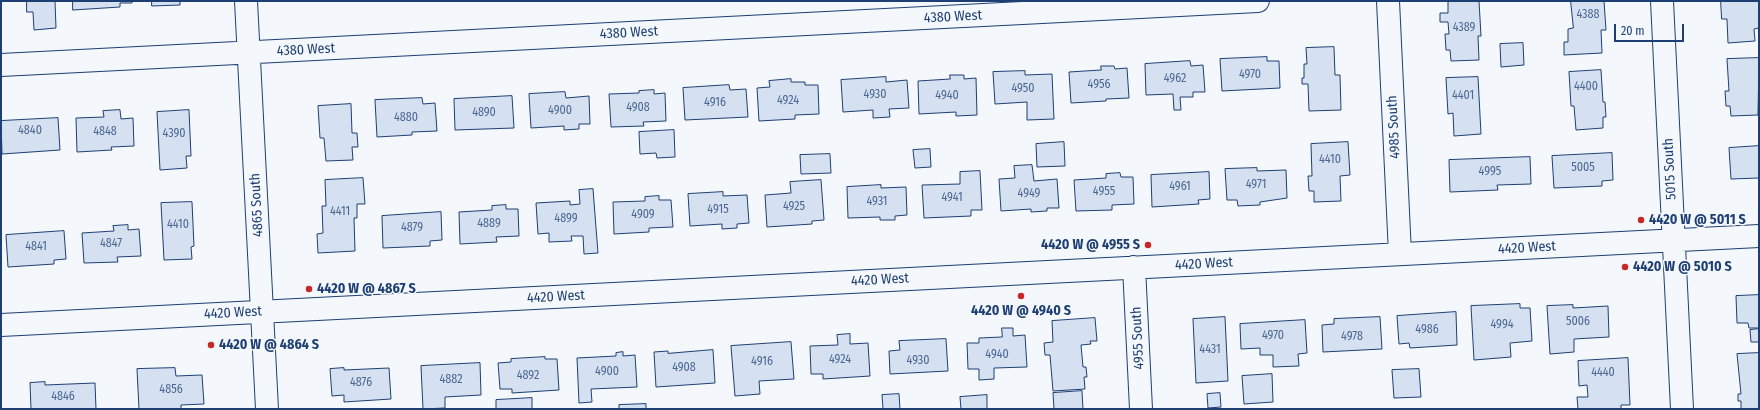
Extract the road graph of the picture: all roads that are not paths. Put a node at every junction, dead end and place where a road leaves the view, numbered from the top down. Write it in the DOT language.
graph roads {
  1 [pos="246,1"];
  2 [pos="1258,1"];
  3 [pos="1388,1"];
  4 [pos="1662,1"];
  5 [pos="249,53"];
  6 [pos="1,65"];
  7 [pos="1759,236"];
  8 [pos="1674,240"];
  9 [pos="1400,254"];
  10 [pos="1134,267"];
  11 [pos="262,312"];
  12 [pos="1,325"];
  13 [pos="267,409"];
  14 [pos="1141,409"];
  15 [pos="1682,409"];
  1 -- 5 [label="street, 4865 South"];
  2 -- 5 [label="street, 4380 West"];
  3 -- 9 [label="street, 4985 South"];
  4 -- 8 [label="street, 5015 South"];
  5 -- 6 [label="street, 4380 West"];
  5 -- 11 [label="street, 4865 South"];
  7 -- 8 [label="street, 4420 West"];
  8 -- 9 [label="street, 4420 West"];
  8 -- 15 [label="street, 5015 South"];
  9 -- 10 [label="street, 4420 West"];
  10 -- 11 [label="street, 4420 West"];
  10 -- 14 [label="street, 4955 South"];
  11 -- 12 [label="street, 4420 West"];
  11 -- 13 [label="street, 4865 South"];
}
